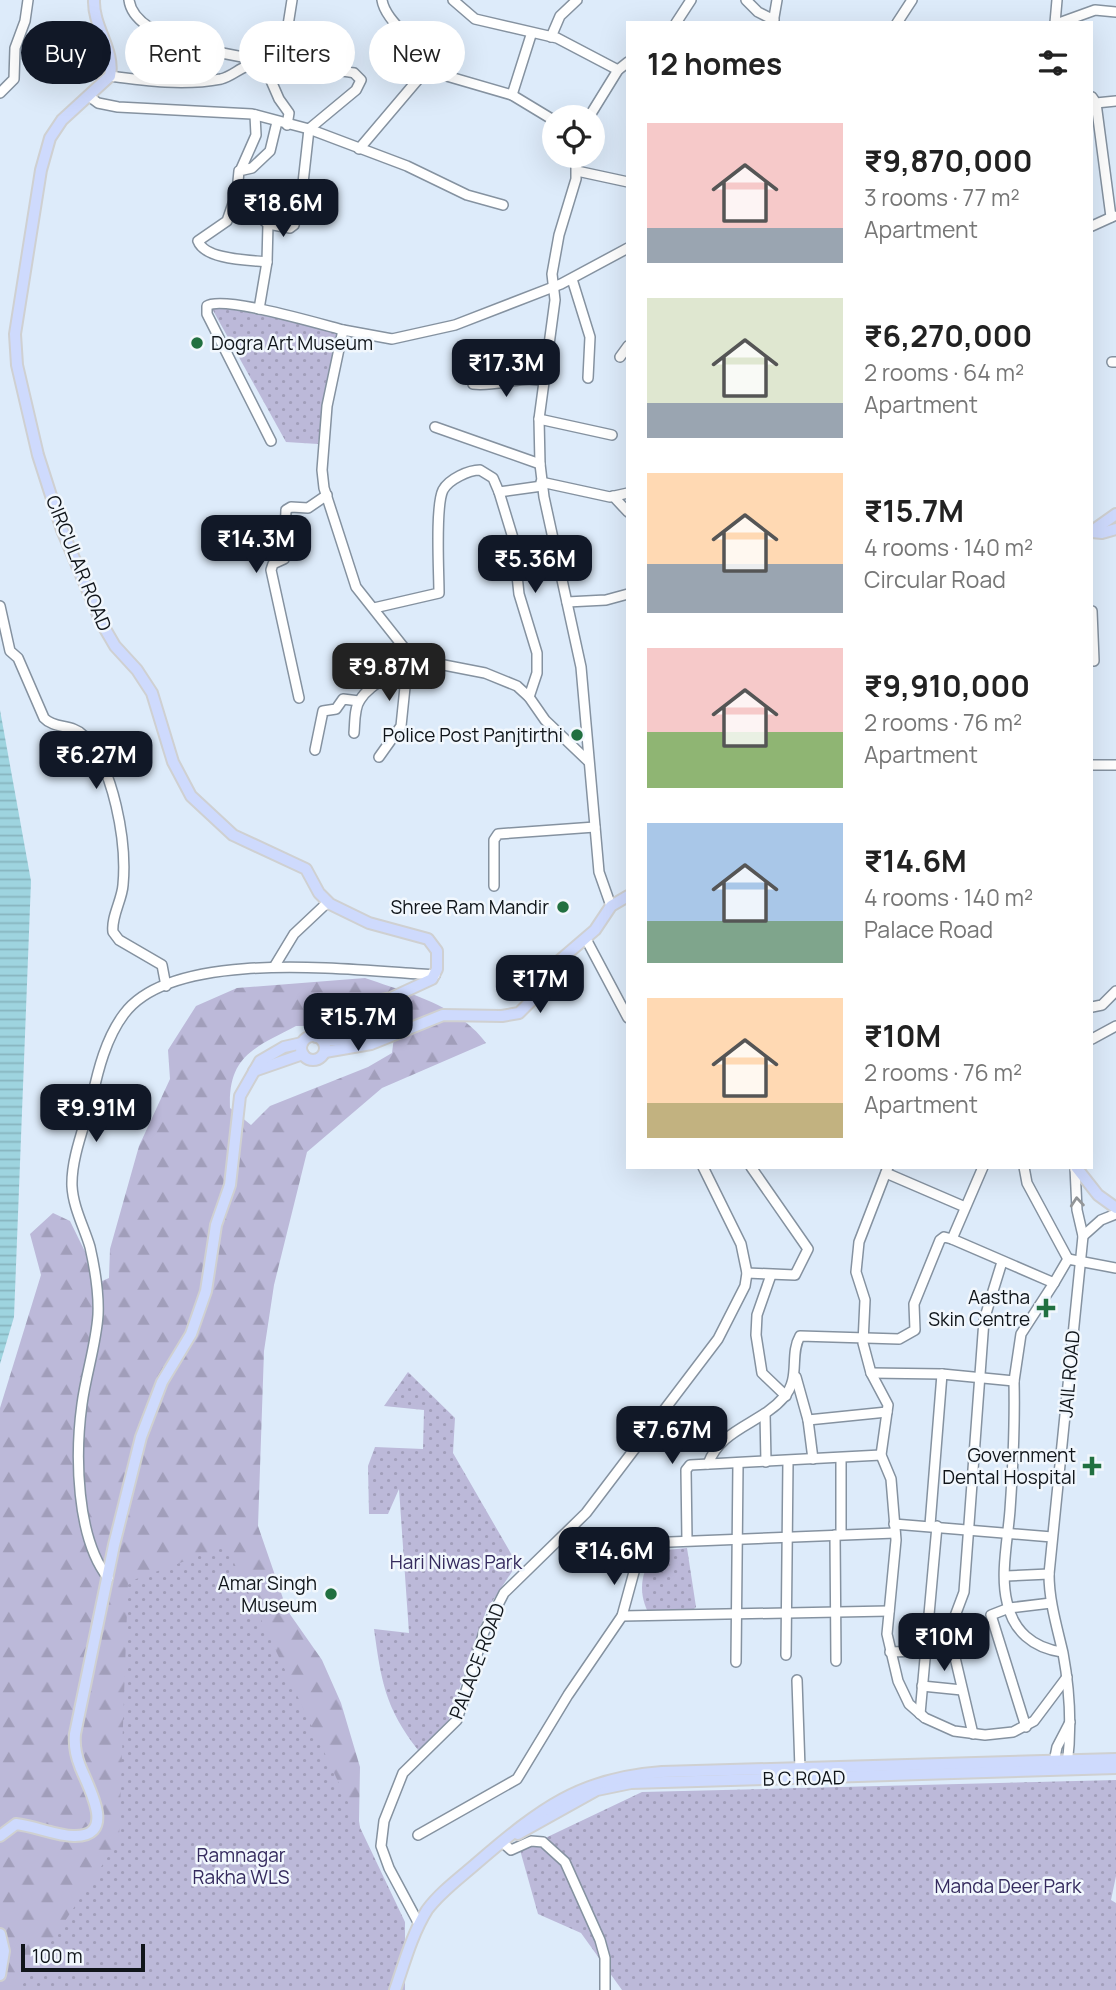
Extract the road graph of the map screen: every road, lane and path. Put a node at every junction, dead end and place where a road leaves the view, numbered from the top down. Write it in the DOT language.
graph roads {
  1 [pos="28,0"];
  2 [pos="94,0"];
  3 [pos="129,0"];
  4 [pos="292,0"];
  5 [pos="382,0"];
  6 [pos="453,0"];
  7 [pos="577,0"];
  8 [pos="691,0"];
  9 [pos="746,0"];
  10 [pos="777,0"];
  11 [pos="912,0"];
  12 [pos="1057,0"];
  13 [pos="1116,12"];
  14 [pos="678,20"];
  15 [pos="96,21"];
  16 [pos="289,21"];
  17 [pos="392,21"];
  18 [pos="772,21"];
  19 [pos="774,21"];
  20 [pos="898,21"];
  21 [pos="1057,21"];
  22 [pos="1063,21"];
  23 [pos="531,34"];
  24 [pos="551,37"];
  25 [pos="239,58"];
  26 [pos="626,64"];
  27 [pos="239,70"];
  28 [pos="618,70"];
  29 [pos="355,74"];
  30 [pos="111,76"];
  31 [pos="465,80"];
  32 [pos="102,84"];
  33 [pos="273,84"];
  34 [pos="412,84"];
  35 [pos="0,93"];
  36 [pos="512,95"];
  37 [pos="90,97"];
  38 [pos="1093,101"];
  39 [pos="1116,102"];
  40 [pos="596,105"];
  41 [pos="542,113"];
  42 [pos="255,115"];
  43 [pos="277,122"];
  44 [pos="287,125"];
  45 [pos="309,130"];
  46 [pos="359,149"];
  47 [pos="577,168"];
  48 [pos="241,169"];
  49 [pos="577,171"];
  50 [pos="626,182"];
  51 [pos="234,202"];
  52 [pos="503,205"];
  53 [pos="1113,216"];
  54 [pos="268,224"];
  55 [pos="1093,226"];
  56 [pos="626,249"];
  57 [pos="267,262"];
  58 [pos="572,279"];
  59 [pos="552,288"];
  60 [pos="259,309"];
  61 [pos="343,330"];
  62 [pos="626,349"];
  63 [pos="621,357"];
  64 [pos="588,378"];
  65 [pos="544,382"];
  66 [pos="473,384"];
  67 [pos="539,419"];
  68 [pos="435,428"];
  69 [pos="612,435"];
  70 [pos="271,441"];
  71 [pos="540,464"];
  72 [pos="541,484"];
  73 [pos="499,492"];
  74 [pos="626,493"];
  75 [pos="327,495"];
  76 [pos="613,496"];
  77 [pos="626,510"];
  78 [pos="1115,516"];
  79 [pos="1116,529"];
  80 [pos="1095,532"];
  81 [pos="1116,541"];
  82 [pos="626,595"];
  83 [pos="567,601"];
  84 [pos="0,606"];
  85 [pos="374,608"];
  86 [pos="1093,622"];
  87 [pos="413,658"];
  88 [pos="1094,661"];
  89 [pos="529,697"];
  90 [pos="299,698"];
  91 [pos="359,701"];
  92 [pos="354,733"];
  93 [pos="315,750"];
  94 [pos="379,757"];
  95 [pos="588,761"];
  96 [pos="1093,765"];
  97 [pos="1116,765"];
  98 [pos="596,827"];
  99 [pos="494,887"];
  100 [pos="626,897"];
  101 [pos="328,902"];
  102 [pos="611,906"];
  103 [pos="586,939"];
  104 [pos="274,967"];
  105 [pos="435,975"];
  106 [pos="166,986"];
  107 [pos="1116,991"];
  108 [pos="1093,1007"];
  109 [pos="626,1014"];
  110 [pos="1116,1026"];
  111 [pos="1093,1038"];
  112 [pos="321,1043"];
  113 [pos="302,1049"];
  114 [pos="704,1169"];
  115 [pos="752,1169"];
  116 [pos="982,1169"];
  117 [pos="1024,1169"];
  118 [pos="1075,1169"];
  119 [pos="1077,1169"];
  120 [pos="887,1170"];
  121 [pos="965,1208"];
  122 [pos="1116,1208"];
  123 [pos="1116,1214"];
  124 [pos="1083,1236"];
  125 [pos="952,1239"];
  126 [pos="1068,1259"];
  127 [pos="1082,1260"];
  128 [pos="1002,1262"];
  129 [pos="1116,1268"];
  130 [pos="747,1273"];
  131 [pos="771,1275"];
  132 [pos="1054,1283"];
  133 [pos="862,1336"];
  134 [pos="871,1373"];
  135 [pos="942,1374"];
  136 [pos="795,1376"];
  137 [pos="979,1377"];
  138 [pos="1014,1381"];
  139 [pos="786,1396"];
  140 [pos="887,1412"];
  141 [pos="765,1414"];
  142 [pos="808,1420"];
  143 [pos="881,1455"];
  144 [pos="841,1458"];
  145 [pos="813,1459"];
  146 [pos="788,1461"];
  147 [pos="766,1462"];
  148 [pos="708,1464"];
  149 [pos="738,1464"];
  150 [pos="934,1526"];
  151 [pos="966,1528"];
  152 [pos="894,1529"];
  153 [pos="1008,1531"];
  154 [pos="838,1534"];
  155 [pos="789,1537"];
  156 [pos="1052,1537"];
  157 [pos="738,1538"];
  158 [pos="687,1540"];
  159 [pos="1049,1574"];
  160 [pos="1006,1576"];
  161 [pos="108,1578"];
  162 [pos="1051,1603"];
  163 [pos="1009,1608"];
  164 [pos="889,1611"];
  165 [pos="835,1612"];
  166 [pos="736,1614"];
  167 [pos="786,1614"];
  168 [pos="622,1616"];
  169 [pos="926,1650"];
  170 [pos="952,1650"];
  171 [pos="890,1652"];
  172 [pos="1062,1652"];
  173 [pos="786,1654"];
  174 [pos="836,1661"];
  175 [pos="736,1662"];
  176 [pos="1067,1677"];
  177 [pos="797,1680"];
  178 [pos="922,1686"];
  179 [pos="962,1690"];
  180 [pos="920,1714"];
  181 [pos="1071,1721"];
  182 [pos="1026,1727"];
  183 [pos="973,1734"];
  184 [pos="1116,1759"];
  185 [pos="1068,1765"];
  186 [pos="1053,1766"];
  187 [pos="1116,1768"];
  188 [pos="800,1769"];
  189 [pos="856,1772"];
  190 [pos="418,1835"];
  191 [pos="0,1836"];
  192 [pos="504,1841"];
  193 [pos="419,1924"];
  194 [pos="0,1934"];
  195 [pos="0,1975"];
  196 [pos="395,1990"];
  197 [pos="605,1990"];
  1 -- 35 [label="street"];
  2 -- 15 [label="main road"];
  3 -- 25 [label="street"];
  4 -- 16 [label="street"];
  5 -- 17 [label="street"];
  6 -- 23 [label="street"];
  7 -- 24 [label="street"];
  8 -- 14 [label="street"];
  9 -- 18 [label="street"];
  10 -- 19 [label="street"];
  11 -- 20 [label="street"];
  12 -- 21 [label="street"];
  13 -- 22 [label="street"];
  23 -- 24 [label="street"];
  23 -- 36 [label="street"];
  24 -- 28 [label="street"];
  26 -- 28 [label="street"];
  27 -- 30 [label="street"];
  28 -- 40 [label="street"];
  29 -- 45 [label="street"];
  31 -- 36 [label="street"];
  32 -- 37 [label="main road, CIRCULAR ROAD"];
  33 -- 44 [label="street"];
  34 -- 46 [label="street"];
  36 -- 41 [label="street"];
  37 -- 42 [label="street"];
  37 -- 101 [label="main road, CIRCULAR ROAD"];
  38 -- 39 [label="street"];
  38 -- 53 [label="street"];
  42 -- 43 [label="street"];
  42 -- 48 [label="street"];
  43 -- 44 [label="street"];
  43 -- 48 [label="street"];
  44 -- 45 [label="street"];
  45 -- 46 [label="street"];
  45 -- 54 [label="street"];
  46 -- 52 [label="street"];
  47 -- 49 [label="street"];
  48 -- 51 [label="street"];
  49 -- 50 [label="street"];
  49 -- 59 [label="street"];
  51 -- 54 [label="street"];
  51 -- 57 [label="street"];
  53 -- 55 [label="street"];
  54 -- 57 [label="street"];
  56 -- 58 [label="street"];
  57 -- 60 [label="street"];
  58 -- 59 [label="street"];
  58 -- 64 [label="street"];
  59 -- 61 [label="street"];
  59 -- 65 [label="street"];
  60 -- 61 [label="street"];
  60 -- 70 [label="street"];
  61 -- 75 [label="street"];
  62 -- 63 [label="street"];
  65 -- 66 [label="street"];
  65 -- 67 [label="street"];
  67 -- 69 [label="street"];
  67 -- 71 [label="street"];
  68 -- 71 [label="street"];
  71 -- 72 [label="street"];
  72 -- 73 [label="street"];
  72 -- 76 [label="street"];
  72 -- 83 [label="street"];
  73 -- 85 [label="street"];
  73 -- 89 [label="street"];
  74 -- 76 [label="street"];
  75 -- 85 [label="street"];
  75 -- 90 [label="street"];
  76 -- 77 [label="street"];
  78 -- 80 [label="main road"];
  79 -- 80 [label="main road"];
  80 -- 81 [label="main road"];
  82 -- 83 [label="street"];
  83 -- 95 [label="street"];
  84 -- 106 [label="street"];
  85 -- 87 [label="street"];
  86 -- 88 [label="street"];
  87 -- 89 [label="street"];
  87 -- 91 [label="street"];
  87 -- 94 [label="street"];
  89 -- 95 [label="street"];
  91 -- 92 [label="street"];
  91 -- 93 [label="street"];
  95 -- 98 [label="street"];
  96 -- 97 [label="street"];
  98 -- 99 [label="street"];
  98 -- 102 [label="street"];
  100 -- 102 [label="main road"];
  101 -- 104 [label="street"];
  101 -- 105 [label="main road, CIRCULAR ROAD"];
  102 -- 103 [label="main road"];
  103 -- 109 [label="street"];
  103 -- 112 [label="main road"];
  104 -- 105 [label="street"];
  104 -- 106 [label="street"];
  105 -- 112 [label="main road"];
  106 -- 161 [label="street"];
  107 -- 108 [label="street"];
  110 -- 111 [label="street"];
  112 -- 113 [label="main road"];
  112 -- 113 [label="main road"];
  113 -- 161 [label="main road"];
  114 -- 130 [label="street"];
  115 -- 131 [label="street"];
  116 -- 121 [label="street"];
  117 -- 126 [label="street"];
  124 -- 118 [label="street, JAIL ROAD, one-way"];
  119 -- 122 [label="main road"];
  120 -- 121 [label="street"];
  120 -- 133 [label="street"];
  121 -- 125 [label="street"];
  123 -- 124 [label="street"];
  124 -- 127 [label="street, JAIL ROAD"];
  125 -- 128 [label="street"];
  125 -- 133 [label="street"];
  126 -- 127 [label="street"];
  126 -- 132 [label="street"];
  127 -- 129 [label="street"];
  127 -- 156 [label="street, JAIL ROAD"];
  128 -- 132 [label="street"];
  128 -- 137 [label="street"];
  130 -- 131 [label="street"];
  130 -- 193 [label="street, PALACE ROAD"];
  131 -- 139 [label="street"];
  132 -- 138 [label="street"];
  133 -- 134 [label="street"];
  133 -- 136 [label="street"];
  134 -- 135 [label="street"];
  134 -- 140 [label="street"];
  135 -- 137 [label="street"];
  135 -- 150 [label="street"];
  136 -- 139 [label="street"];
  136 -- 142 [label="street"];
  137 -- 138 [label="street"];
  137 -- 151 [label="street"];
  138 -- 153 [label="street"];
  139 -- 141 [label="street"];
  140 -- 142 [label="street"];
  140 -- 143 [label="street"];
  141 -- 147 [label="street"];
  141 -- 148 [label="street"];
  142 -- 145 [label="street"];
  143 -- 144 [label="street"];
  143 -- 152 [label="street"];
  144 -- 145 [label="street"];
  144 -- 154 [label="street"];
  145 -- 146 [label="street"];
  146 -- 147 [label="street"];
  146 -- 155 [label="street"];
  147 -- 149 [label="street"];
  148 -- 149 [label="street"];
  148 -- 158 [label="street"];
  149 -- 157 [label="street"];
  150 -- 151 [label="street"];
  150 -- 152 [label="street"];
  150 -- 169 [label="street"];
  151 -- 153 [label="street"];
  151 -- 170 [label="street"];
  152 -- 154 [label="street"];
  152 -- 164 [label="street"];
  153 -- 156 [label="street"];
  153 -- 160 [label="street"];
  154 -- 155 [label="street"];
  154 -- 165 [label="street"];
  155 -- 157 [label="street"];
  155 -- 167 [label="street"];
  156 -- 159 [label="street, JAIL ROAD"];
  157 -- 158 [label="street"];
  157 -- 166 [label="street"];
  158 -- 168 [label="street"];
  159 -- 160 [label="street"];
  159 -- 162 [label="street, JAIL ROAD"];
  160 -- 163 [label="street"];
  161 -- 191 [label="main road"];
  162 -- 163 [label="street"];
  162 -- 172 [label="street, JAIL ROAD"];
  163 -- 172 [label="street"];
  163 -- 182 [label="street"];
  164 -- 165 [label="street"];
  164 -- 171 [label="street"];
  165 -- 167 [label="street"];
  165 -- 174 [label="street"];
  166 -- 167 [label="street"];
  166 -- 168 [label="street"];
  166 -- 175 [label="street"];
  167 -- 173 [label="street"];
  168 -- 190 [label="street"];
  169 -- 170 [label="street"];
  169 -- 171 [label="street"];
  169 -- 178 [label="street"];
  170 -- 179 [label="street"];
  171 -- 180 [label="street"];
  172 -- 176 [label="street, JAIL ROAD"];
  176 -- 181 [label="street, JAIL ROAD"];
  176 -- 182 [label="street"];
  177 -- 188 [label="street"];
  178 -- 179 [label="street"];
  178 -- 180 [label="street"];
  179 -- 183 [label="street"];
  180 -- 183 [label="street"];
  181 -- 185 [label="street, JAIL ROAD"];
  181 -- 186 [label="street"];
  182 -- 183 [label="street"];
  184 -- 185 [label="main road"];
  185 -- 186 [label="main road"];
  185 -- 187 [label="main road"];
  186 -- 189 [label="main road"];
  188 -- 189 [label="main road"];
  188 -- 192 [label="main road"];
  189 -- 192 [label="main road, B C ROAD"];
  192 -- 193 [label="main road"];
  192 -- 197 [label="street"];
  193 -- 196 [label="main road"];
  194 -- 195 [label="main road"];
}
